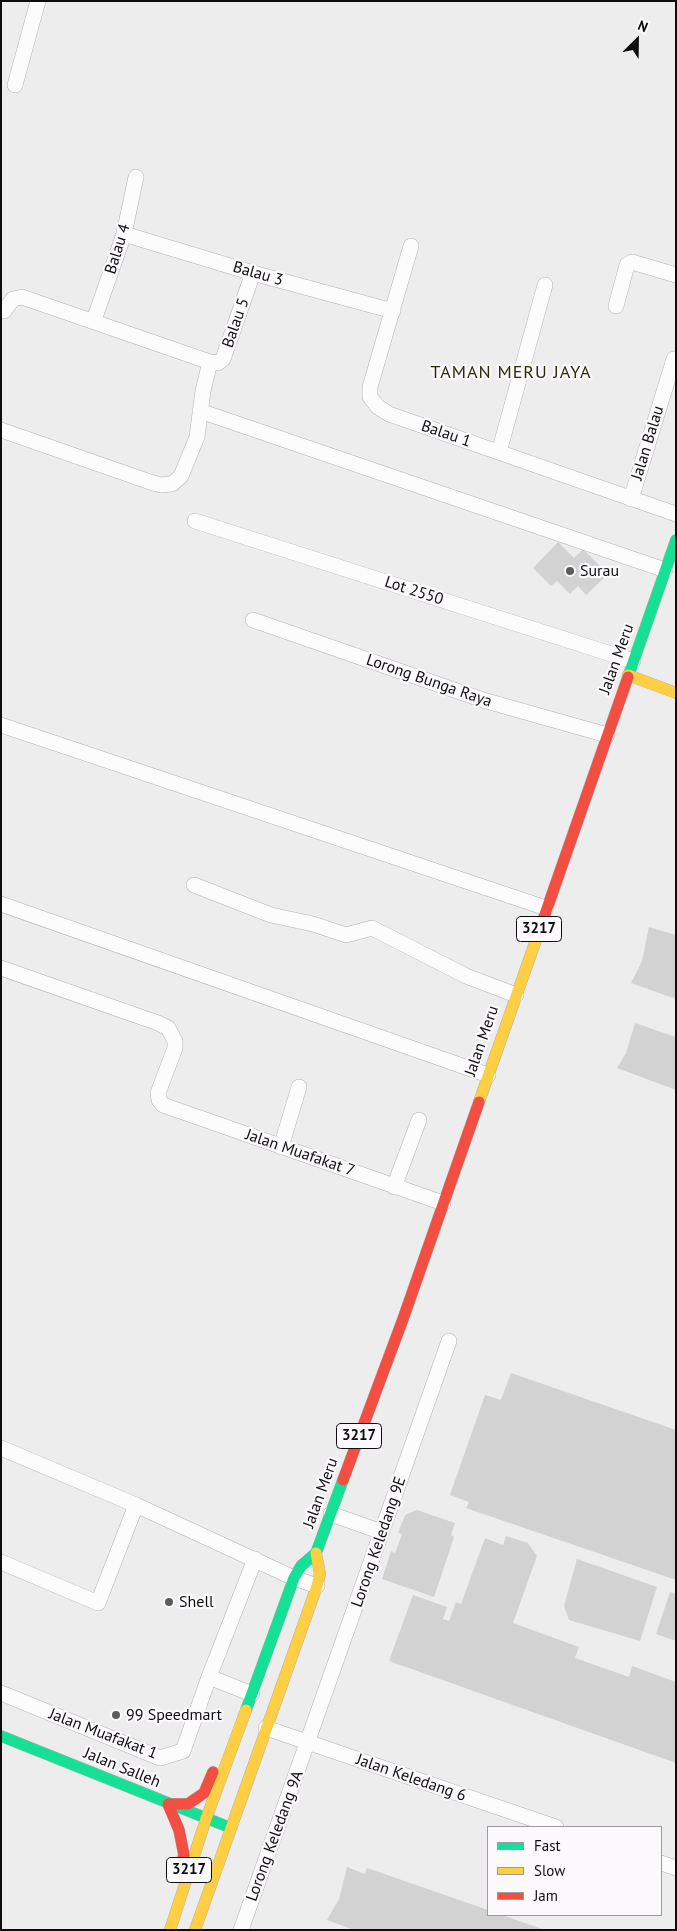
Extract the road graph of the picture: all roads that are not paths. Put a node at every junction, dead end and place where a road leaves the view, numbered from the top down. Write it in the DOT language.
graph roads {
  1 [pos="38,1"];
  2 [pos="15,85"];
  3 [pos="136,177"];
  4 [pos="124,234"];
  5 [pos="411,246"];
  6 [pos="253,273"];
  7 [pos="676,276"];
  8 [pos="545,285"];
  9 [pos="616,306"];
  10 [pos="4,311"];
  11 [pos="393,311"];
  12 [pos="94,320"];
  13 [pos="674,359"];
  14 [pos="210,362"];
  15 [pos="200,411"];
  16 [pos="1,430"];
  17 [pos="499,452"];
  18 [pos="632,499"];
  19 [pos="676,514"];
  20 [pos="195,521"];
  21 [pos="676,540"];
  22 [pos="665,570"];
  23 [pos="253,620"];
  24 [pos="631,668"];
  25 [pos="676,693"];
  26 [pos="1,725"];
  27 [pos="607,735"];
  28 [pos="194,885"];
  29 [pos="1,904"];
  30 [pos="546,908"];
  31 [pos="1,968"];
  32 [pos="516,995"];
  33 [pos="488,1075"];
  34 [pos="299,1087"];
  35 [pos="419,1120"];
  36 [pos="281,1147"];
  37 [pos="394,1186"];
  38 [pos="443,1203"];
  39 [pos="449,1341"];
  40 [pos="1,1448"];
  41 [pos="136,1505"];
  42 [pos="331,1514"];
  43 [pos="382,1532"];
  44 [pos="316,1552"];
  45 [pos="255,1560"];
  46 [pos="1,1562"];
  47 [pos="294,1578"];
  48 [pos="317,1586"];
  49 [pos="209,1677"];
  50 [pos="1,1693"];
  51 [pos="252,1694"];
  52 [pos="242,1722"];
  53 [pos="266,1728"];
  54 [pos="1,1736"];
  55 [pos="308,1743"];
  56 [pos="168,1804"];
  57 [pos="206,1819"];
  58 [pos="553,1826"];
  59 [pos="231,1828"];
  60 [pos="662,1863"];
  61 [pos="676,1868"];
  62 [pos="171,1926"];
  63 [pos="195,1930"];
  64 [pos="241,1930"];
  1 -- 2 [label="street"];
  3 -- 4 [label="street, Balau 4"];
  4 -- 6 [label="street, Balau 3"];
  4 -- 12 [label="street, Balau 4"];
  5 -- 11 [label="street, Balau 1"];
  6 -- 11 [label="street, Balau 3"];
  6 -- 14 [label="street, Balau 5"];
  7 -- 9 [label="street"];
  8 -- 17 [label="street"];
  10 -- 12 [label="street"];
  11 -- 17 [label="street, Balau 1"];
  12 -- 14 [label="street"];
  13 -- 18 [label="street, Jalan Balau"];
  14 -- 15 [label="street"];
  15 -- 16 [label="street"];
  15 -- 22 [label="street"];
  17 -- 18 [label="street, Balau 1"];
  18 -- 19 [label="street, Balau 1"];
  20 -- 24 [label="street, Lot 2550"];
  21 -- 22 [label="main road, Jalan Meru / 3217"];
  22 -- 24 [label="main road, Jalan Meru / 3217"];
  23 -- 27 [label="street, Lorong Bunga Raya"];
  24 -- 25 [label="main road"];
  24 -- 27 [label="main road, Jalan Meru / 3217"];
  26 -- 30 [label="street"];
  27 -- 30 [label="main road, Jalan Meru / 3217"];
  28 -- 32 [label="street"];
  29 -- 33 [label="street"];
  30 -- 32 [label="main road, Jalan Meru / 3217"];
  31 -- 36 [label="street, Jalan Muafakat 7"];
  32 -- 33 [label="main road, Jalan Meru / 3217"];
  33 -- 38 [label="main road, Jalan Meru / 3217"];
  34 -- 36 [label="street"];
  35 -- 37 [label="street"];
  36 -- 37 [label="street, Jalan Muafakat 7"];
  37 -- 38 [label="street, Jalan Muafakat 7"];
  38 -- 42 [label="main road, Jalan Meru / 3217"];
  39 -- 43 [label="street, Lorong Keledang 9E"];
  40 -- 41 [label="street"];
  41 -- 45 [label="street"];
  41 -- 46 [label="street"];
  42 -- 43 [label="street"];
  42 -- 44 [label="main road, Jalan Meru / 3217"];
  43 -- 55 [label="street, Lorong Keledang 9E"];
  44 -- 47 [label="main road, Jalan Meru / 3217"];
  44 -- 48 [label="main road, Jalan Meru / 3217"];
  45 -- 47 [label="street"];
  45 -- 49 [label="street, Jalan Muafakat 1"];
  47 -- 48 [label="street"];
  47 -- 51 [label="main road, Jalan Meru / 3217"];
  48 -- 53 [label="main road, Jalan Meru / 3217"];
  49 -- 50 [label="street, Jalan Muafakat 1"];
  49 -- 51 [label="street"];
  51 -- 52 [label="main road, Jalan Meru / 3217"];
  52 -- 56 [label="main road"];
  52 -- 57 [label="main road, Jalan Meru / 3217"];
  53 -- 55 [label="street, Jalan Keledang 6"];
  53 -- 59 [label="main road, Jalan Meru / 3217"];
  54 -- 56 [label="main road, Jalan Salleh"];
  55 -- 58 [label="street, Jalan Keledang 6"];
  55 -- 64 [label="street, Lorong Keledang 9A"];
  56 -- 57 [label="main road, Jalan Salleh"];
  56 -- 62 [label="main road"];
  57 -- 59 [label="main road, Jalan Salleh"];
  57 -- 62 [label="main road, Jalan Meru / 3217"];
  59 -- 63 [label="main road, Jalan Meru / 3217"];
  60 -- 61 [label="street"];
}
